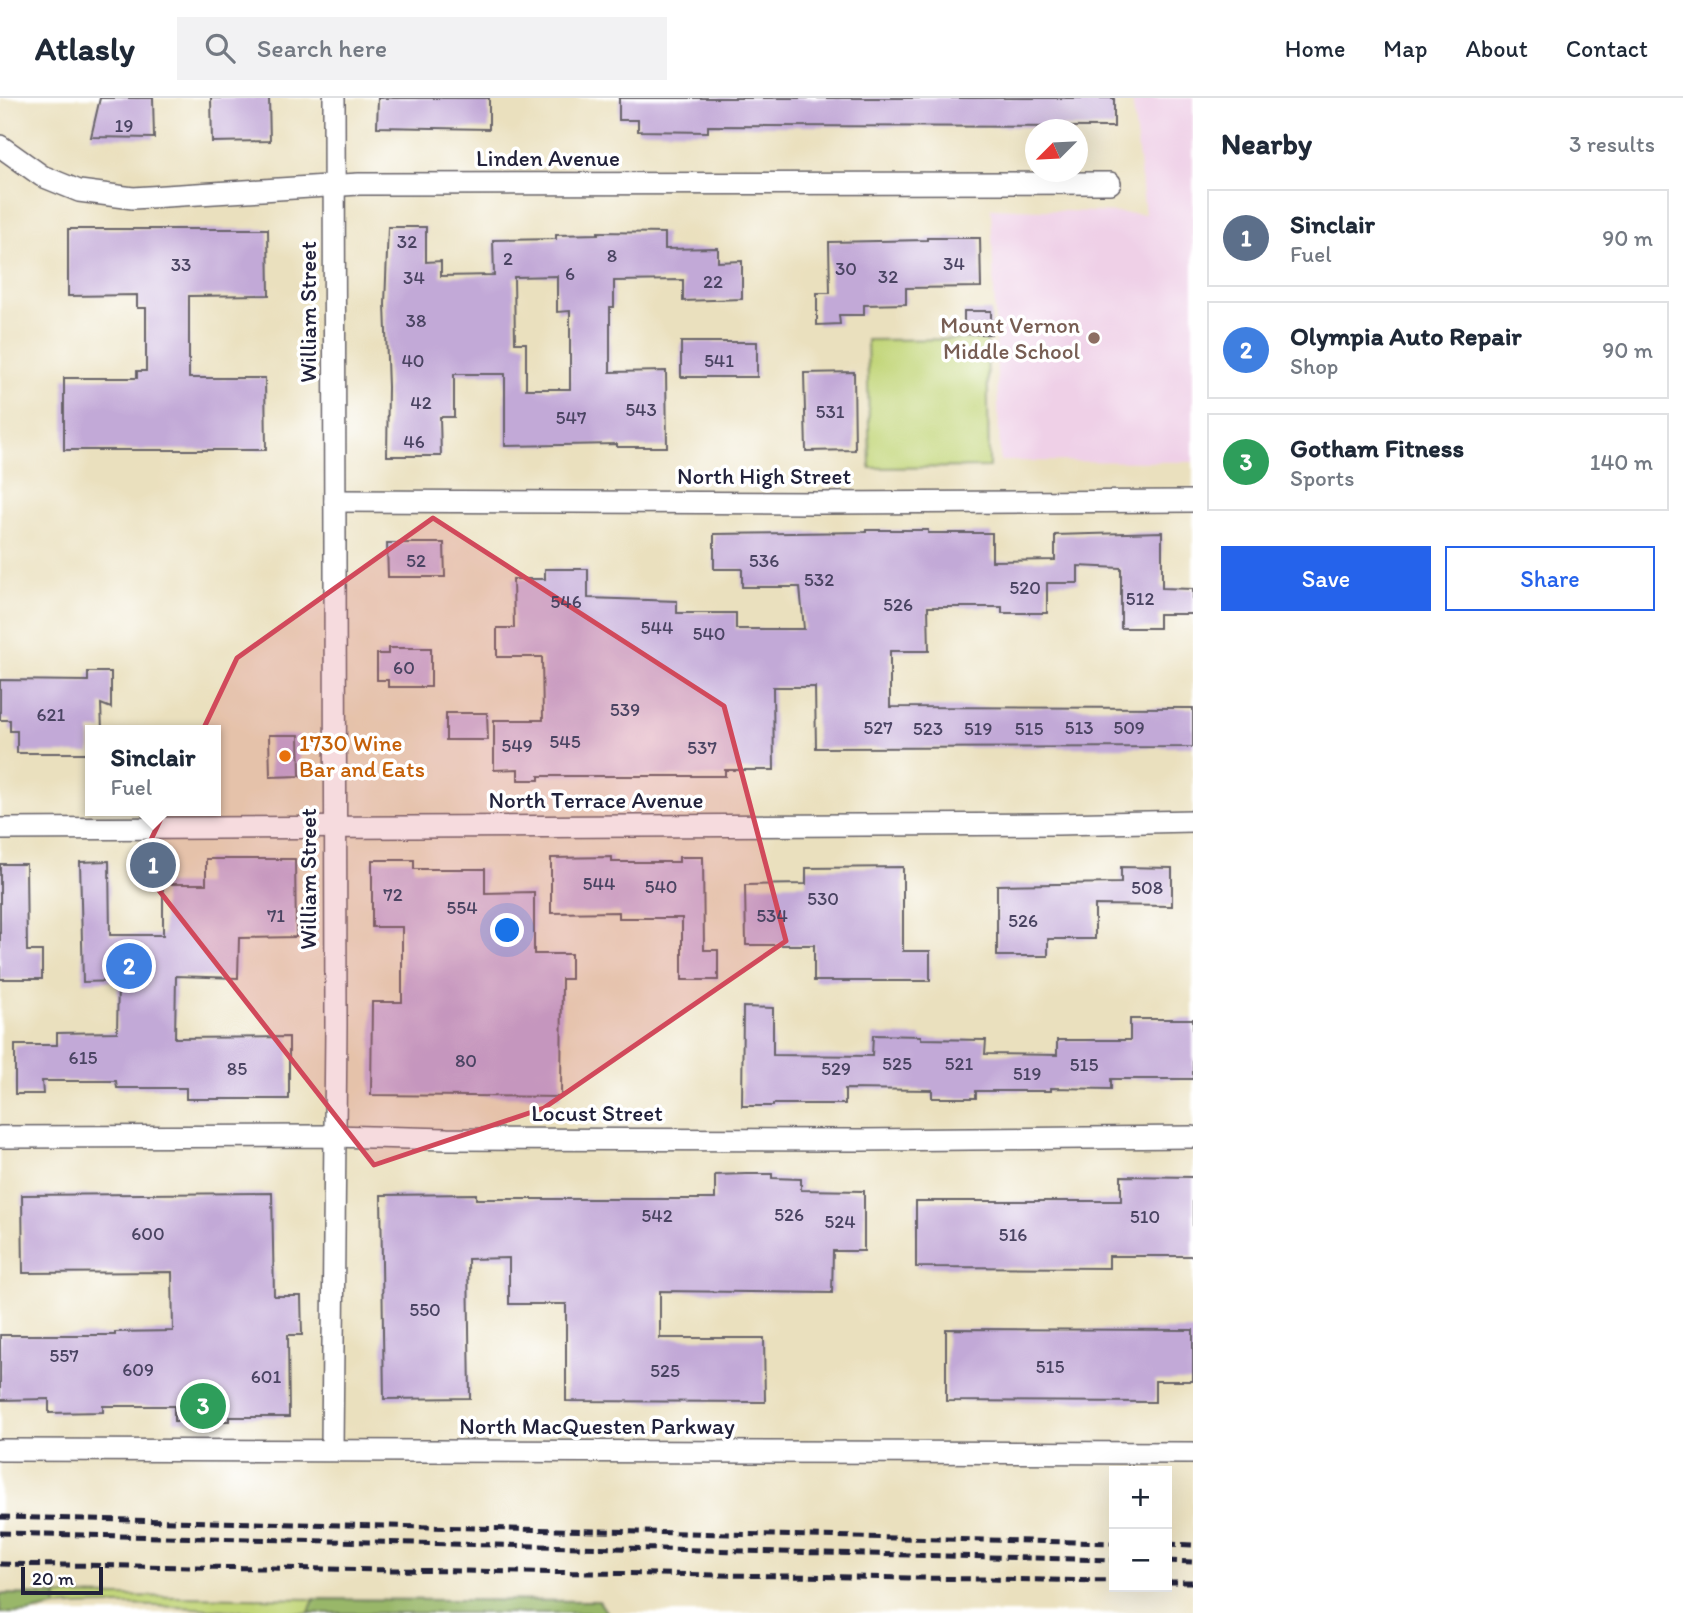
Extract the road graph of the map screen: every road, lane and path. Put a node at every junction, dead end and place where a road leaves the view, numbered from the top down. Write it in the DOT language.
graph roads {
  1 [pos="334,98"];
  2 [pos="0,146"];
  3 [pos="1110,183"];
  4 [pos="334,186"];
  5 [pos="335,501"];
  6 [pos="1193,501"];
  7 [pos="1193,821"];
  8 [pos="335,827"];
  9 [pos="0,829"];
  10 [pos="333,1136"];
  11 [pos="0,1137"];
  12 [pos="1193,1138"];
  13 [pos="0,1450"];
  14 [pos="332,1450"];
  15 [pos="1193,1454"];
  1 -- 4 [label="street, William Street"];
  2 -- 4 [label="street, Linden Avenue"];
  3 -- 4 [label="street, Linden Avenue"];
  4 -- 5 [label="street, William Street"];
  5 -- 6 [label="street, North High Street"];
  5 -- 8 [label="street, William Street"];
  7 -- 8 [label="street, North Terrace Avenue"];
  8 -- 9 [label="street, North Terrace Avenue"];
  8 -- 10 [label="street, William Street"];
  10 -- 11 [label="street, Locust Street"];
  10 -- 12 [label="street, Locust Street"];
  10 -- 14 [label="street, William Street"];
  13 -- 14 [label="street, North MacQuesten Parkway"];
  14 -- 15 [label="street, North MacQuesten Parkway"];
}
